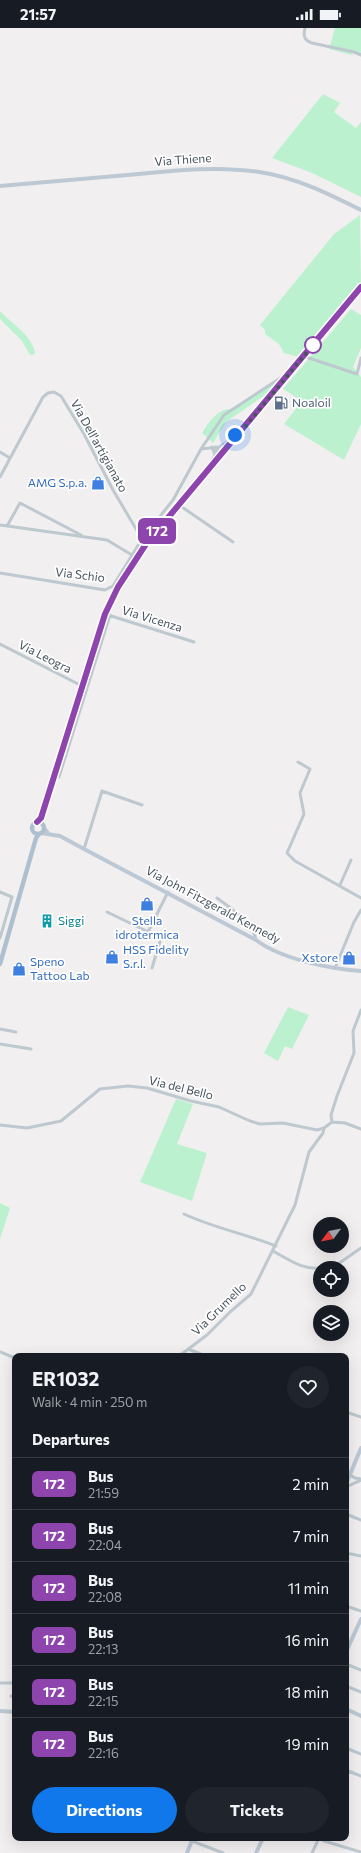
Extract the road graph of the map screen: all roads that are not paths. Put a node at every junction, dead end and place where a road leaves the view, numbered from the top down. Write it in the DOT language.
graph roads {
  1 [pos="305,28"];
  2 [pos="361,55"];
  3 [pos="0,186"];
  4 [pos="361,210"];
  5 [pos="361,287"];
  6 [pos="361,293"];
  7 [pos="352,298"];
  8 [pos="303,356"];
  9 [pos="361,358"];
  10 [pos="290,372"];
  11 [pos="359,374"];
  12 [pos="245,427"];
  13 [pos="201,448"];
  14 [pos="214,448"];
  15 [pos="0,452"];
  16 [pos="222,453"];
  17 [pos="10,458"];
  18 [pos="204,474"];
  19 [pos="0,477"];
  20 [pos="179,505"];
  21 [pos="0,524"];
  22 [pos="7,526"];
  23 [pos="85,537"];
  24 [pos="142,539"];
  25 [pos="233,542"];
  26 [pos="132,555"];
  27 [pos="0,573"];
  28 [pos="107,615"];
  29 [pos="194,642"];
  30 [pos="0,644"];
  31 [pos="82,686"];
  32 [pos="298,762"];
  33 [pos="59,777"];
  34 [pos="142,805"];
  35 [pos="39,829"];
  36 [pos="84,849"];
  37 [pos="351,860"];
  38 [pos="340,885"];
  39 [pos="0,892"];
  40 [pos="168,892"];
  41 [pos="217,898"];
  42 [pos="361,898"];
  43 [pos="361,910"];
  44 [pos="107,912"];
  45 [pos="148,932"];
  46 [pos="0,938"];
  47 [pos="256,940"];
  48 [pos="1,955"];
  49 [pos="0,964"];
  50 [pos="152,968"];
  51 [pos="335,968"];
  52 [pos="361,971"];
  53 [pos="361,1010"];
  54 [pos="0,1029"];
  55 [pos="16,1032"];
  56 [pos="0,1044"];
  57 [pos="32,1049"];
  58 [pos="332,1122"];
  59 [pos="0,1126"];
  60 [pos="324,1128"];
  61 [pos="361,1129"];
  62 [pos="184,1214"];
  63 [pos="276,1246"];
  64 [pos="361,1248"];
  65 [pos="274,1250"];
  66 [pos="342,1261"];
  67 [pos="313,1269"];
  68 [pos="188,1349"];
  69 [pos="0,1352"];
  70 [pos="182,1353"];
  71 [pos="198,1353"];
  72 [pos="12,1357"];
  73 [pos="349,1413"];
  74 [pos="361,1417"];
  75 [pos="361,1448"];
  76 [pos="350,1476"];
  77 [pos="361,1479"];
  78 [pos="356,1482"];
  79 [pos="349,1484"];
  80 [pos="349,1515"];
  81 [pos="361,1520"];
  82 [pos="349,1554"];
  83 [pos="361,1556"];
  84 [pos="349,1607"];
  85 [pos="361,1611"];
  86 [pos="361,1618"];
  87 [pos="349,1645"];
  88 [pos="349,1665"];
  89 [pos="361,1670"];
  90 [pos="12,1683"];
  91 [pos="0,1684"];
  92 [pos="349,1687"];
  93 [pos="361,1692"];
  94 [pos="349,1710"];
  95 [pos="0,1711"];
  96 [pos="12,1712"];
  97 [pos="361,1716"];
  98 [pos="349,1749"];
  99 [pos="361,1754"];
  100 [pos="349,1772"];
  101 [pos="361,1776"];
  102 [pos="192,1841"];
  103 [pos="194,1841"];
  104 [pos="262,1841"];
  105 [pos="318,1841"];
  106 [pos="329,1841"];
  107 [pos="212,1849"];
  108 [pos="361,1852"];
  109 [pos="187,1853"];
  110 [pos="210,1853"];
  111 [pos="223,1853"];
  112 [pos="256,1853"];
  113 [pos="312,1853"];
  1 -- 2 [label="street"];
  3 -- 4 [label="main road, Via Thiene"];
  5 -- 7 [label="main road, Via Schio"];
  6 -- 7 [label="street"];
  7 -- 8 [label="main road, Via Schio"];
  8 -- 10 [label="main road, Via Schio"];
  8 -- 11 [label="street"];
  9 -- 11 [label="street"];
  10 -- 12 [label="main road, Via Schio"];
  10 -- 13 [label="street, Via Schio"];
  12 -- 14 [label="street, Via Schio"];
  12 -- 16 [label="main road, Via Schio"];
  13 -- 14 [label="street, Via Schio"];
  13 -- 24 [label="street, Via Schio"];
  14 -- 16 [label="street, Via Schio"];
  14 -- 18 [label="street, Via Schio"];
  15 -- 17 [label="street"];
  16 -- 18 [label="main road, Via Schio"];
  17 -- 19 [label="street, Via Dell'artigianato"];
  17 -- 24 [label="street, Via Dell'artigianato"];
  18 -- 20 [label="main road, Via Schio"];
  20 -- 25 [label="street"];
  20 -- 28 [label="main road, Via Schio"];
  21 -- 22 [label="street"];
  22 -- 23 [label="street"];
  22 -- 23 [label="street"];
  23 -- 26 [label="street"];
  24 -- 26 [label="street, Via Schio"];
  26 -- 27 [label="street, Via Schio"];
  28 -- 29 [label="street, Via Vicenza"];
  28 -- 31 [label="main road, Via Schio"];
  28 -- 33 [label="street, Via Schio"];
  30 -- 31 [label="street, Via Leogra"];
  31 -- 35 [label="main road, Via Schio"];
  32 -- 38 [label="street"];
  34 -- 36 [label="street"];
  35 -- 36 [label="main road, Via John Fitzgerald Kennedy"];
  35 -- 48 [label="main road, Via Schio"];
  36 -- 40 [label="main road, Via John Fitzgerald Kennedy"];
  37 -- 38 [label="street"];
  38 -- 42 [label="street"];
  39 -- 46 [label="street"];
  40 -- 45 [label="street"];
  40 -- 47 [label="main road, Via John Fitzgerald Kennedy"];
  41 -- 47 [label="street"];
  43 -- 51 [label="street"];
  44 -- 45 [label="street"];
  45 -- 50 [label="street"];
  47 -- 51 [label="main road, Via John Fitzgerald Kennedy"];
  48 -- 49 [label="main road"];
  51 -- 52 [label="main road, Via John Fitzgerald Kennedy"];
  53 -- 58 [label="street"];
  54 -- 55 [label="street"];
  56 -- 57 [label="street"];
  58 -- 60 [label="street"];
  58 -- 61 [label="street"];
  59 -- 60 [label="street, Via del Bello"];
  60 -- 63 [label="street, Via Grumello"];
  62 -- 63 [label="street"];
  63 -- 65 [label="street, Via Grumello"];
  64 -- 66 [label="street"];
  65 -- 67 [label="street"];
  65 -- 68 [label="street, Via Grumello"];
  68 -- 70 [label="street, Via Grumello"];
  68 -- 71 [label="street"];
  69 -- 72 [label="street"];
  73 -- 74 [label="street"];
  75 -- 76 [label="main road"];
  76 -- 77 [label="street"];
  76 -- 78 [label="street"];
  77 -- 78 [label="street"];
  78 -- 79 [label="street"];
  80 -- 81 [label="street"];
  82 -- 83 [label="street"];
  84 -- 85 [label="street"];
  86 -- 87 [label="main road"];
  88 -- 89 [label="street"];
  90 -- 91 [label="street"];
  92 -- 93 [label="street"];
  94 -- 97 [label="main road"];
  95 -- 96 [label="main road"];
  98 -- 99 [label="street"];
  100 -- 101 [label="street"];
  102 -- 109 [label="main road"];
  103 -- 107 [label="street"];
  104 -- 112 [label="main road"];
  105 -- 113 [label="street"];
  106 -- 108 [label="street"];
  107 -- 110 [label="street"];
  107 -- 111 [label="street"];
}
